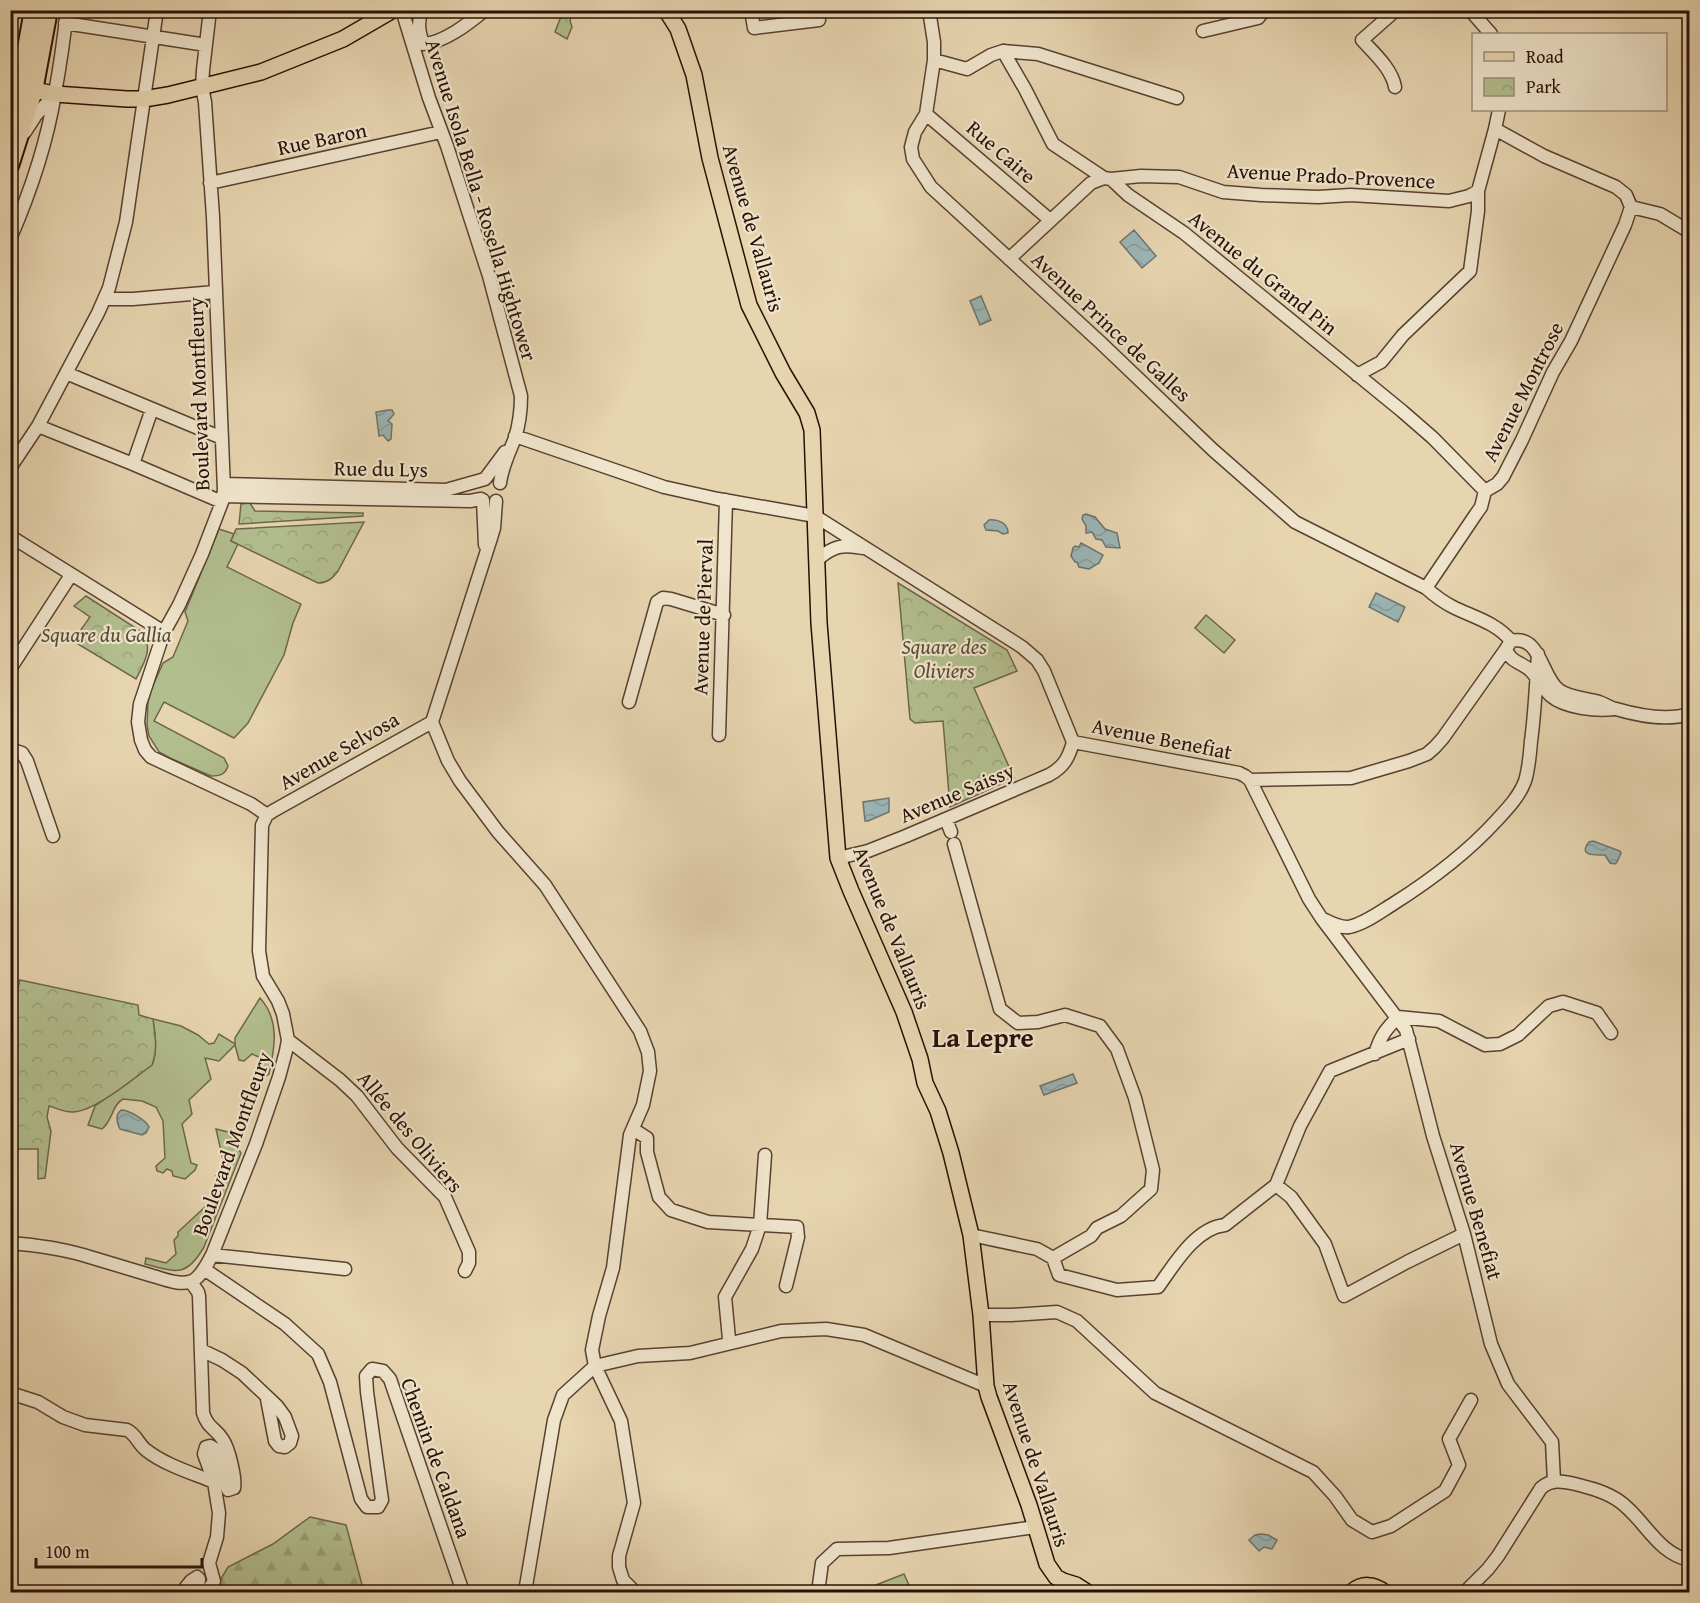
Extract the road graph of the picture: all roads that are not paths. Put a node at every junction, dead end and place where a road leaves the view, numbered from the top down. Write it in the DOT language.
graph roads {
  1 [pos="33,10"];
  2 [pos="49,10"];
  3 [pos="67,10"];
  4 [pos="157,10"];
  5 [pos="210,10"];
  6 [pos="393,10"];
  7 [pos="402,10"];
  8 [pos="422,10"];
  9 [pos="485,10"];
  10 [pos="666,10"];
  11 [pos="751,10"];
  12 [pos="817,10"];
  13 [pos="929,10"];
  14 [pos="1262,10"];
  15 [pos="1396,10"];
  16 [pos="1470,10"];
  17 [pos="65,24"];
  18 [pos="1203,31"];
  19 [pos="1490,33"];
  20 [pos="153,38"];
  21 [pos="206,45"];
  22 [pos="1003,51"];
  23 [pos="934,60"];
  24 [pos="202,87"];
  25 [pos="1395,87"];
  26 [pos="18,90"];
  27 [pos="55,94"];
  28 [pos="1177,98"];
  29 [pos="144,99"];
  30 [pos="1499,111"];
  31 [pos="926,114"];
  32 [pos="10,120"];
  33 [pos="1495,129"];
  34 [pos="441,132"];
  35 [pos="19,140"];
  36 [pos="10,166"];
  37 [pos="1107,179"];
  38 [pos="210,183"];
  39 [pos="1478,191"];
  40 [pos="1631,207"];
  41 [pos="1050,220"];
  42 [pos="1689,232"];
  43 [pos="10,239"];
  44 [pos="1009,259"];
  45 [pos="216,292"];
  46 [pos="104,299"];
  47 [pos="66,373"];
  48 [pos="1357,375"];
  49 [pos="152,409"];
  50 [pos="38,426"];
  51 [pos="515,436"];
  52 [pos="222,438"];
  53 [pos="133,464"];
  54 [pos="10,468"];
  55 [pos="485,479"];
  56 [pos="500,483"];
  57 [pos="1485,491"];
  58 [pos="275,492"];
  59 [pos="223,494"];
  60 [pos="482,500"];
  61 [pos="726,500"];
  62 [pos="496,501"];
  63 [pos="815,516"];
  64 [pos="10,536"];
  65 [pos="867,549"];
  66 [pos="485,558"];
  67 [pos="817,560"];
  68 [pos="71,575"];
  69 [pos="1426,588"];
  70 [pos="724,615"];
  71 [pos="164,632"];
  72 [pos="1508,645"];
  73 [pos="1538,654"];
  74 [pos="10,669"];
  75 [pos="1537,678"];
  76 [pos="1554,698"];
  77 [pos="629,702"];
  78 [pos="1535,706"];
  79 [pos="1614,709"];
  80 [pos="1689,714"];
  81 [pos="432,722"];
  82 [pos="719,735"];
  83 [pos="1073,742"];
  84 [pos="10,749"];
  85 [pos="1250,780"];
  86 [pos="267,815"];
  87 [pos="946,819"];
  88 [pos="54,836"];
  89 [pos="838,858"];
  90 [pos="1322,919"];
  91 [pos="1361,923"];
  92 [pos="1350,954"];
  93 [pos="1398,1017"];
  94 [pos="1611,1033"];
  95 [pos="1408,1035"];
  96 [pos="288,1040"];
  97 [pos="1375,1054"];
  98 [pos="633,1129"];
  99 [pos="765,1155"];
  100 [pos="1276,1185"];
  101 [pos="760,1225"];
  102 [pos="1464,1234"];
  103 [pos="971,1236"];
  104 [pos="10,1243"];
  105 [pos="212,1255"];
  106 [pos="1053,1258"];
  107 [pos="204,1269"];
  108 [pos="345,1269"];
  109 [pos="465,1271"];
  110 [pos="191,1282"];
  111 [pos="786,1286"];
  112 [pos="981,1315"];
  113 [pos="729,1339"];
  114 [pos="201,1350"];
  115 [pos="595,1366"];
  116 [pos="986,1386"];
  117 [pos="10,1393"];
  118 [pos="267,1399"];
  119 [pos="1471,1400"];
  120 [pos="1554,1481"];
  121 [pos="214,1482"];
  122 [pos="1035,1527"];
  123 [pos="1689,1560"];
  124 [pos="182,1593"];
  125 [pos="194,1593"];
  126 [pos="207,1593"];
  127 [pos="463,1593"];
  128 [pos="525,1593"];
  129 [pos="635,1593"];
  130 [pos="818,1593"];
  131 [pos="1087,1593"];
  132 [pos="1352,1593"];
  133 [pos="1384,1593"];
  134 [pos="1465,1593"];
  1 -- 26 [label="highway"];
  2 -- 26 [label="highway"];
  3 -- 17 [label="street"];
  4 -- 20 [label="street"];
  5 -- 21 [label="street, Boulevard Montfleury"];
  6 -- 24 [label="main road"];
  7 -- 34 [label="street, Avenue Isola Bella - Rosella Hightower"];
  8 -- 9 [label="street"];
  10 -- 63 [label="main road, Avenue de Vallauris"];
  11 -- 12 [label="street"];
  13 -- 23 [label="street, Avenue Prince de Galles"];
  14 -- 18 [label="street"];
  15 -- 25 [label="street"];
  16 -- 19 [label="street"];
  17 -- 20 [label="street"];
  17 -- 27 [label="street"];
  20 -- 21 [label="street"];
  20 -- 29 [label="street"];
  21 -- 24 [label="street, Boulevard Montfleury"];
  22 -- 23 [label="street"];
  22 -- 28 [label="street"];
  22 -- 37 [label="street, Avenue du Grand Pin"];
  23 -- 31 [label="street, Avenue Prince de Galles"];
  24 -- 29 [label="main road"];
  24 -- 38 [label="street, Boulevard Montfleury"];
  26 -- 27 [label="main road"];
  26 -- 32 [label="highway"];
  26 -- 35 [label="highway"];
  27 -- 29 [label="main road"];
  27 -- 35 [label="street"];
  27 -- 43 [label="street"];
  29 -- 46 [label="street"];
  30 -- 33 [label="street"];
  31 -- 41 [label="street, Rue Caire"];
  31 -- 44 [label="street, Avenue Prince de Galles"];
  33 -- 39 [label="street"];
  33 -- 40 [label="street"];
  34 -- 38 [label="street, Rue Baron"];
  34 -- 51 [label="street, Avenue Isola Bella - Rosella Hightower"];
  35 -- 36 [label="highway"];
  37 -- 39 [label="street, Avenue Prado-Provence"];
  37 -- 41 [label="street"];
  37 -- 48 [label="street, Avenue du Grand Pin"];
  38 -- 45 [label="street, Boulevard Montfleury"];
  39 -- 48 [label="street"];
  40 -- 42 [label="street"];
  40 -- 57 [label="street, Avenue Montrose"];
  41 -- 44 [label="street"];
  44 -- 69 [label="street, Avenue Prince de Galles"];
  45 -- 46 [label="street"];
  45 -- 52 [label="street, Boulevard Montfleury"];
  46 -- 47 [label="street"];
  47 -- 49 [label="street"];
  47 -- 50 [label="street"];
  48 -- 57 [label="street, Avenue du Grand Pin"];
  49 -- 52 [label="street"];
  49 -- 53 [label="street"];
  50 -- 53 [label="street"];
  50 -- 54 [label="street"];
  51 -- 55 [label="street, Avenue Isola Bella - Rosella Hightower"];
  51 -- 56 [label="street, Avenue Isola Bella - Rosella Hightower"];
  51 -- 61 [label="street"];
  52 -- 59 [label="street, Boulevard Montfleury"];
  53 -- 59 [label="street"];
  55 -- 56 [label="street"];
  55 -- 58 [label="street, Rue du Lys"];
  55 -- 60 [label="street"];
  56 -- 62 [label="street"];
  57 -- 69 [label="street, Avenue Montrose"];
  58 -- 59 [label="street, Rue du Lys"];
  58 -- 60 [label="street, Rue du Lys"];
  59 -- 71 [label="street, Boulevard Montfleury"];
  60 -- 62 [label="street"];
  60 -- 66 [label="street"];
  61 -- 63 [label="street"];
  61 -- 70 [label="street, Avenue de Pierval"];
  62 -- 66 [label="street"];
  63 -- 65 [label="street, Avenue Benefiat"];
  63 -- 67 [label="main road, Avenue de Vallauris"];
  64 -- 68 [label="street"];
  65 -- 67 [label="street"];
  65 -- 83 [label="street, Avenue Benefiat"];
  66 -- 81 [label="street"];
  67 -- 89 [label="main road, Avenue de Vallauris"];
  68 -- 71 [label="street"];
  68 -- 74 [label="street"];
  69 -- 72 [label="street"];
  70 -- 77 [label="street"];
  70 -- 82 [label="street, Avenue de Pierval"];
  71 -- 86 [label="street, Boulevard Montfleury"];
  72 -- 73 [label="street"];
  72 -- 75 [label="street"];
  72 -- 85 [label="street"];
  73 -- 75 [label="street"];
  73 -- 79 [label="street"];
  75 -- 76 [label="street"];
  75 -- 78 [label="street"];
  76 -- 78 [label="street"];
  76 -- 79 [label="street"];
  78 -- 91 [label="street"];
  79 -- 80 [label="street"];
  81 -- 86 [label="street, Avenue Selvosa"];
  81 -- 98 [label="street"];
  83 -- 85 [label="street, Avenue Benefiat"];
  83 -- 87 [label="street, Avenue Saissy"];
  84 -- 88 [label="street"];
  85 -- 90 [label="street, Avenue Benefiat"];
  86 -- 96 [label="street, Boulevard Montfleury"];
  87 -- 89 [label="street, Avenue Saissy"];
  87 -- 106 [label="street"];
  89 -- 103 [label="main road, Avenue de Vallauris"];
  90 -- 91 [label="street"];
  90 -- 92 [label="street, Avenue Benefiat"];
  91 -- 92 [label="street"];
  92 -- 93 [label="street, Avenue Benefiat"];
  93 -- 94 [label="street"];
  93 -- 95 [label="street, Avenue Benefiat"];
  93 -- 97 [label="street"];
  95 -- 97 [label="street"];
  95 -- 102 [label="street, Avenue Benefiat"];
  96 -- 105 [label="street, Boulevard Montfleury"];
  96 -- 109 [label="street, Allée des Oliviers"];
  97 -- 100 [label="street"];
  98 -- 101 [label="street"];
  98 -- 115 [label="street"];
  99 -- 101 [label="street"];
  100 -- 102 [label="street"];
  100 -- 106 [label="street"];
  101 -- 111 [label="street"];
  101 -- 113 [label="street"];
  102 -- 120 [label="street, Avenue Benefiat"];
  103 -- 106 [label="street"];
  103 -- 112 [label="main road, Avenue de Vallauris"];
  104 -- 110 [label="street"];
  105 -- 107 [label="street, Boulevard Montfleury"];
  105 -- 108 [label="street"];
  107 -- 110 [label="street, Boulevard Montfleury"];
  107 -- 127 [label="street, Chemin de Caldana"];
  110 -- 114 [label="street"];
  112 -- 116 [label="main road, Avenue de Vallauris"];
  112 -- 119 [label="street"];
  114 -- 118 [label="street"];
  114 -- 121 [label="street"];
  115 -- 116 [label="street"];
  115 -- 128 [label="street"];
  115 -- 129 [label="street"];
  116 -- 122 [label="main road, Avenue de Vallauris"];
  117 -- 121 [label="street"];
  120 -- 123 [label="street"];
  120 -- 134 [label="street"];
  121 -- 126 [label="street"];
  122 -- 130 [label="street"];
  122 -- 131 [label="main road, Avenue de Vallauris"];
  124 -- 125 [label="street"];
  132 -- 133 [label="main road"];
}
